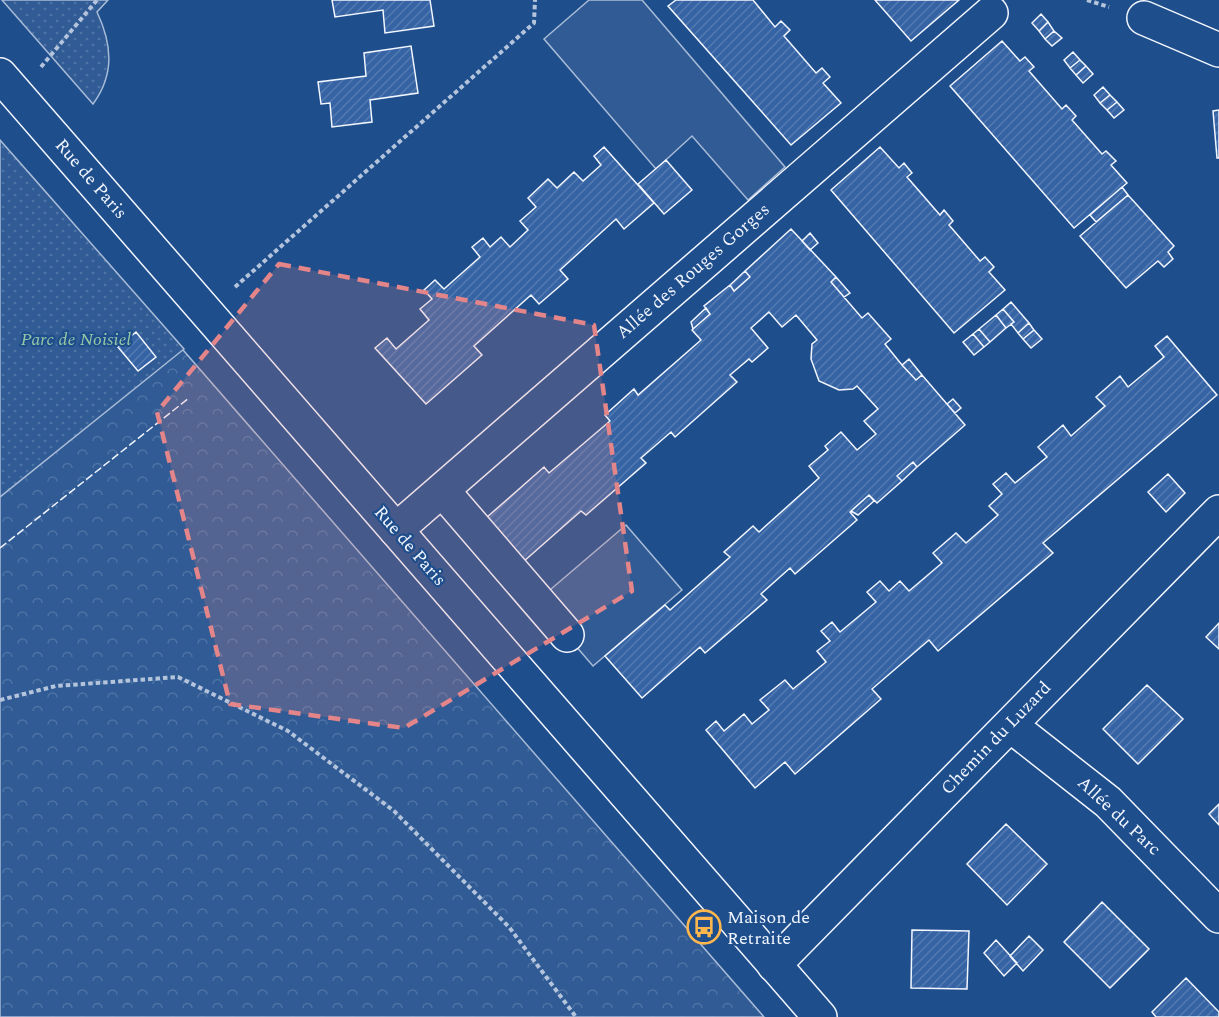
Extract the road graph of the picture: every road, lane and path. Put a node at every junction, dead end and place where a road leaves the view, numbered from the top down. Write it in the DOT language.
graph roads {
  1 [pos="97,0"];
  2 [pos="535,0"];
  3 [pos="991,13"];
  4 [pos="1144,18"];
  5 [pos="1219,50"];
  6 [pos="8,84"];
  7 [pos="231,290"];
  8 [pos="442,490"];
  9 [pos="1219,512"];
  10 [pos="396,530"];
  11 [pos="567,635"];
  12 [pos="0,699"];
  13 [pos="1010,725"];
  14 [pos="1219,916"];
  15 [pos="774,965"];
  16 [pos="576,1017"];
  17 [pos="820,1017"];
  1 -- 6 [label="path"];
  2 -- 7 [label="path"];
  3 -- 8 [label="street, Allée des Rouges Gorges"];
  4 -- 5 [label="street"];
  6 -- 10 [label="street, Rue de Paris"];
  8 -- 10 [label="street, Allée des Rouges Gorges"];
  8 -- 11 [label="street"];
  9 -- 13 [label="street, Chemin du Luzard"];
  10 -- 15 [label="street, Rue de Paris"];
  12 -- 16 [label="path"];
  13 -- 14 [label="street, Allée du Parc"];
  13 -- 15 [label="street, Chemin du Luzard"];
  15 -- 17 [label="street, Rue de Paris"];
}
